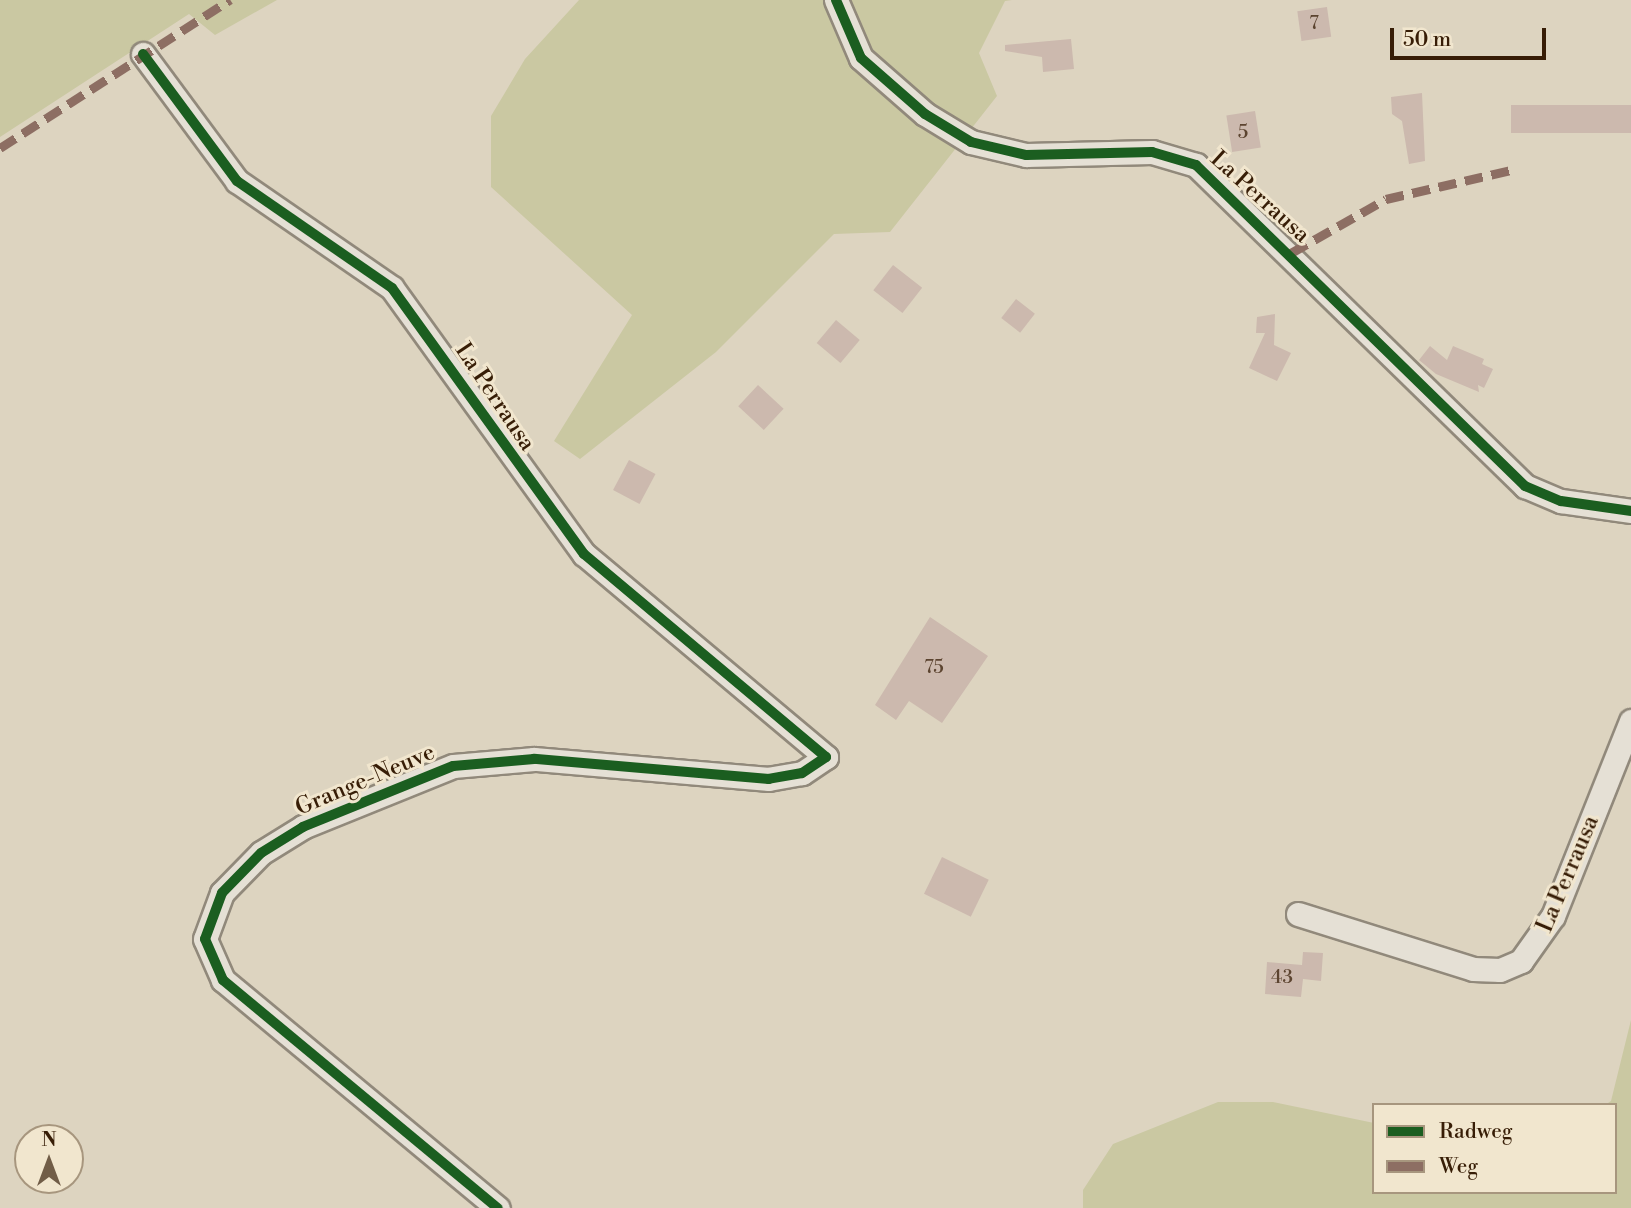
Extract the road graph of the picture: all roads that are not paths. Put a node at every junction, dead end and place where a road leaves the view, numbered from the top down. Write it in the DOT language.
graph roads {
  1 [pos="836,0"];
  2 [pos="143,54"];
  3 [pos="1631,512"];
  4 [pos="1631,721"];
  5 [pos="826,757"];
  6 [pos="1298,914"];
  7 [pos="499,1208"];
  1 -- 3 [label="street, La Perrausa"];
  2 -- 5 [label="street, La Perrausa"];
  4 -- 6 [label="street, La Perrausa"];
  5 -- 7 [label="street, Grange-Neuve"];
}
